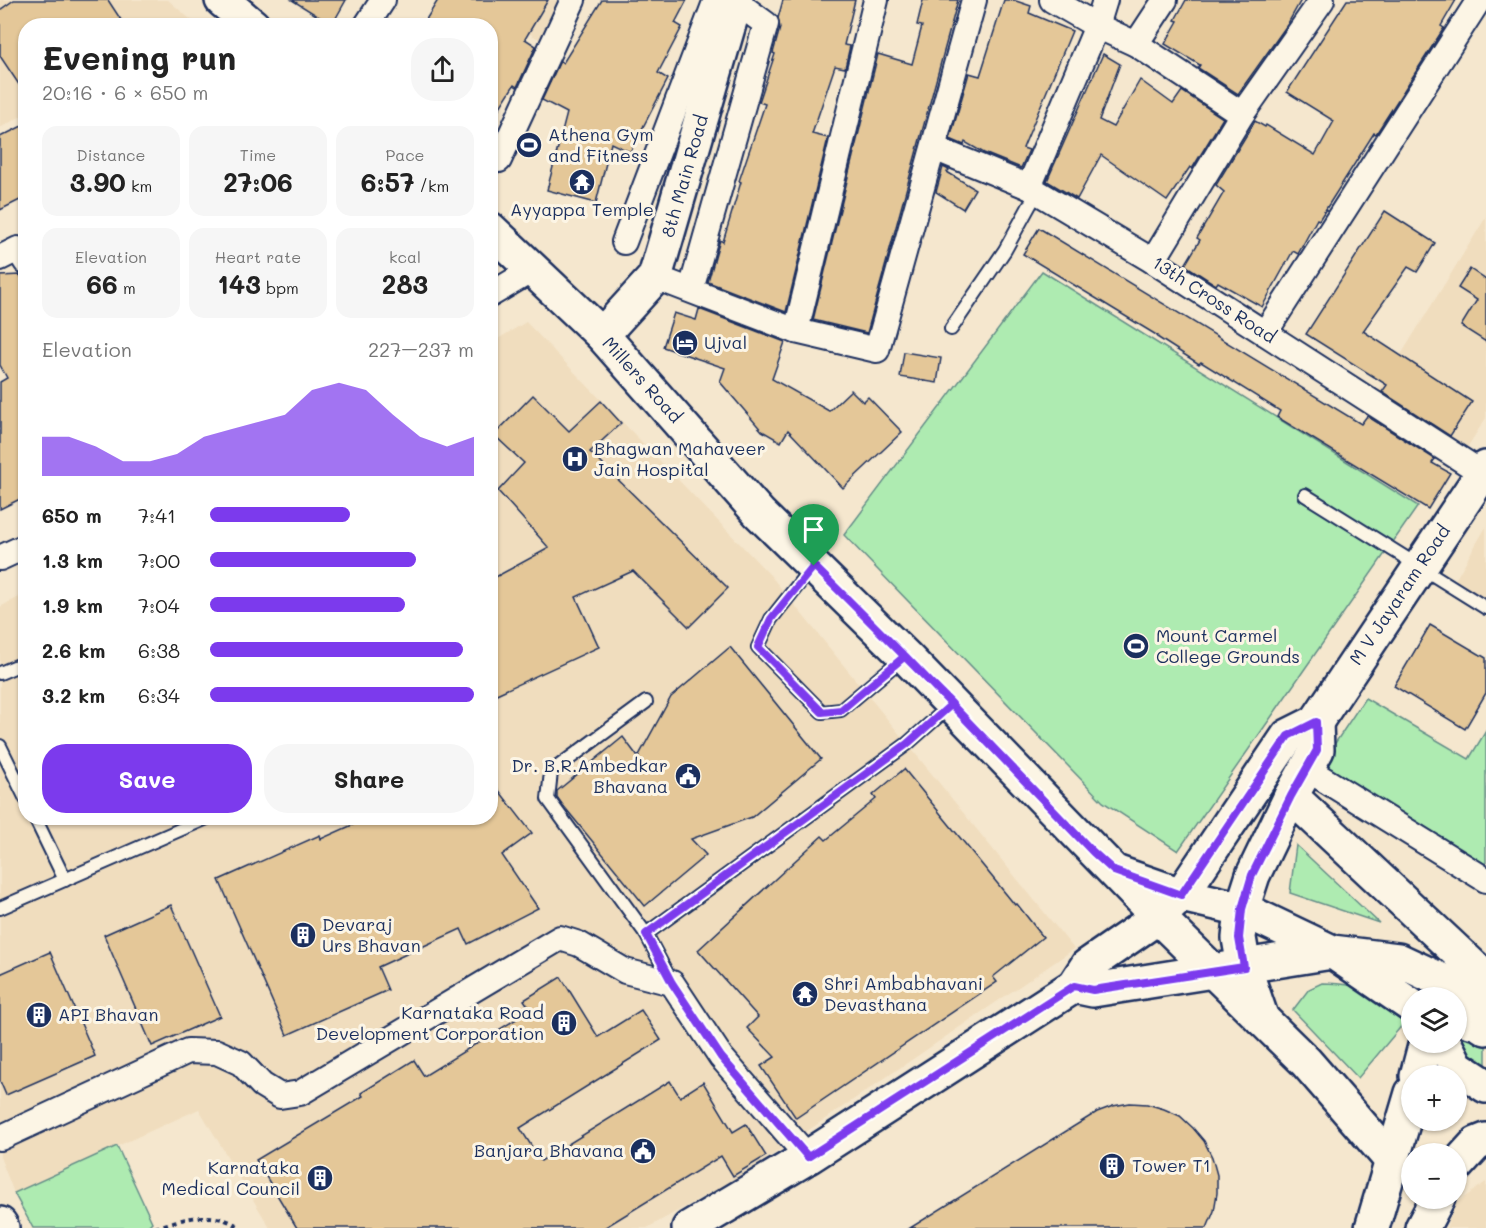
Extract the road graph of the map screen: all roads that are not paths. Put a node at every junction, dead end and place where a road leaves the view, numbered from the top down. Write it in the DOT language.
graph roads {
  1 [pos="222,0"];
  2 [pos="383,0"];
  3 [pos="573,0"];
  4 [pos="876,0"];
  5 [pos="974,0"];
  6 [pos="1052,0"];
  7 [pos="1105,0"];
  8 [pos="1165,0"];
  9 [pos="1322,0"];
  10 [pos="1479,0"];
  11 [pos="724,4"];
  12 [pos="244,18"];
  13 [pos="371,18"];
  14 [pos="1097,26"];
  15 [pos="1136,44"];
  16 [pos="1242,114"];
  17 [pos="934,148"];
  18 [pos="499,160"];
  19 [pos="1033,189"];
  20 [pos="498,236"];
  21 [pos="624,242"];
  22 [pos="1153,261"];
  23 [pos="534,269"];
  24 [pos="655,277"];
  25 [pos="694,279"];
  26 [pos="498,290"];
  27 [pos="951,329"];
  28 [pos="796,331"];
  29 [pos="1265,333"];
  30 [pos="602,335"];
  31 [pos="1484,471"];
  32 [pos="1305,495"];
  33 [pos="18,550"];
  34 [pos="0,558"];
  35 [pos="814,566"];
  36 [pos="1419,566"];
  37 [pos="1486,608"];
  38 [pos="905,656"];
  39 [pos="18,666"];
  40 [pos="0,674"];
  41 [pos="646,702"];
  42 [pos="952,704"];
  43 [pos="1316,722"];
  44 [pos="0,746"];
  45 [pos="1299,782"];
  46 [pos="18,783"];
  47 [pos="37,825"];
  48 [pos="191,825"];
  49 [pos="1114,871"];
  50 [pos="64,880"];
  51 [pos="1486,880"];
  52 [pos="1181,895"];
  53 [pos="0,908"];
  54 [pos="1242,909"];
  55 [pos="1158,917"];
  56 [pos="646,934"];
  57 [pos="1332,952"];
  58 [pos="1228,969"];
  59 [pos="672,983"];
  60 [pos="1486,983"];
  61 [pos="1074,986"];
  62 [pos="1401,999"];
  63 [pos="1486,1001"];
  64 [pos="1467,1020"];
  65 [pos="1486,1028"];
  66 [pos="1450,1053"];
  67 [pos="1486,1086"];
  68 [pos="1401,1130"];
  69 [pos="0,1138"];
  70 [pos="1486,1140"];
  71 [pos="1467,1154"];
  72 [pos="808,1157"];
  73 [pos="1392,1161"];
  74 [pos="1432,1209"];
  75 [pos="689,1228"];
  76 [pos="1372,1228"];
  77 [pos="1422,1228"];
  1 -- 12 [label="street"];
  2 -- 13 [label="street"];
  3 -- 18 [label="street"];
  4 -- 28 [label="street"];
  5 -- 17 [label="street"];
  6 -- 14 [label="street"];
  7 -- 14 [label="street"];
  8 -- 15 [label="street"];
  9 -- 16 [label="street"];
  10 -- 29 [label="street"];
  11 -- 21 [label="street"];
  11 -- 24 [label="street, 8th Main Road"];
  11 -- 25 [label="street"];
  14 -- 15 [label="street"];
  14 -- 19 [label="street"];
  15 -- 16 [label="street"];
  16 -- 22 [label="street"];
  17 -- 19 [label="street, 13th Cross Road"];
  17 -- 28 [label="street"];
  19 -- 22 [label="street, 13th Cross Road"];
  19 -- 27 [label="lane"];
  20 -- 23 [label="street, Millers Road"];
  22 -- 29 [label="street, 13th Cross Road"];
  23 -- 26 [label="street"];
  23 -- 30 [label="street, Millers Road"];
  24 -- 28 [label="street"];
  24 -- 30 [label="street, 8th Main Road"];
  29 -- 31 [label="street, 13th Cross Road"];
  30 -- 35 [label="street, Millers Road"];
  31 -- 36 [label="street, M V Jayaram Road"];
  32 -- 36 [label="lane"];
  33 -- 34 [label="street"];
  35 -- 38 [label="street, Millers Road"];
  35 -- 38 [label="lane"];
  36 -- 37 [label="lane"];
  36 -- 43 [label="street, M V Jayaram Road"];
  38 -- 42 [label="street, Millers Road"];
  39 -- 40 [label="lane"];
  41 -- 56 [label="lane"];
  42 -- 49 [label="street, Millers Road"];
  42 -- 56 [label="lane"];
  43 -- 45 [label="street"];
  43 -- 52 [label="street, M V Jayaram Road"];
  44 -- 46 [label="lane"];
  45 -- 51 [label="street"];
  45 -- 54 [label="street"];
  45 -- 60 [label="street"];
  47 -- 50 [label="lane"];
  48 -- 50 [label="lane"];
  49 -- 52 [label="street, Millers Road"];
  49 -- 55 [label="street, Millers Road"];
  50 -- 53 [label="lane"];
  52 -- 54 [label="street, Millers Road"];
  52 -- 55 [label="street, M V Jayaram Road"];
  54 -- 57 [label="street, Millers Road"];
  54 -- 58 [label="street"];
  55 -- 58 [label="street, Millers Road"];
  55 -- 61 [label="street, M V Jayaram Road"];
  56 -- 59 [label="lane"];
  57 -- 58 [label="street"];
  57 -- 62 [label="street"];
  57 -- 63 [label="street, Millers Road"];
  58 -- 61 [label="street"];
  58 -- 73 [label="street, Millers Road"];
  59 -- 69 [label="street"];
  59 -- 72 [label="street"];
  61 -- 72 [label="street, M V Jayaram Road"];
  64 -- 65 [label="street"];
  66 -- 67 [label="street"];
  68 -- 73 [label="street"];
  70 -- 71 [label="street"];
  72 -- 75 [label="street, M V Jayaram Road"];
  73 -- 76 [label="street"];
  74 -- 77 [label="street"];
}
